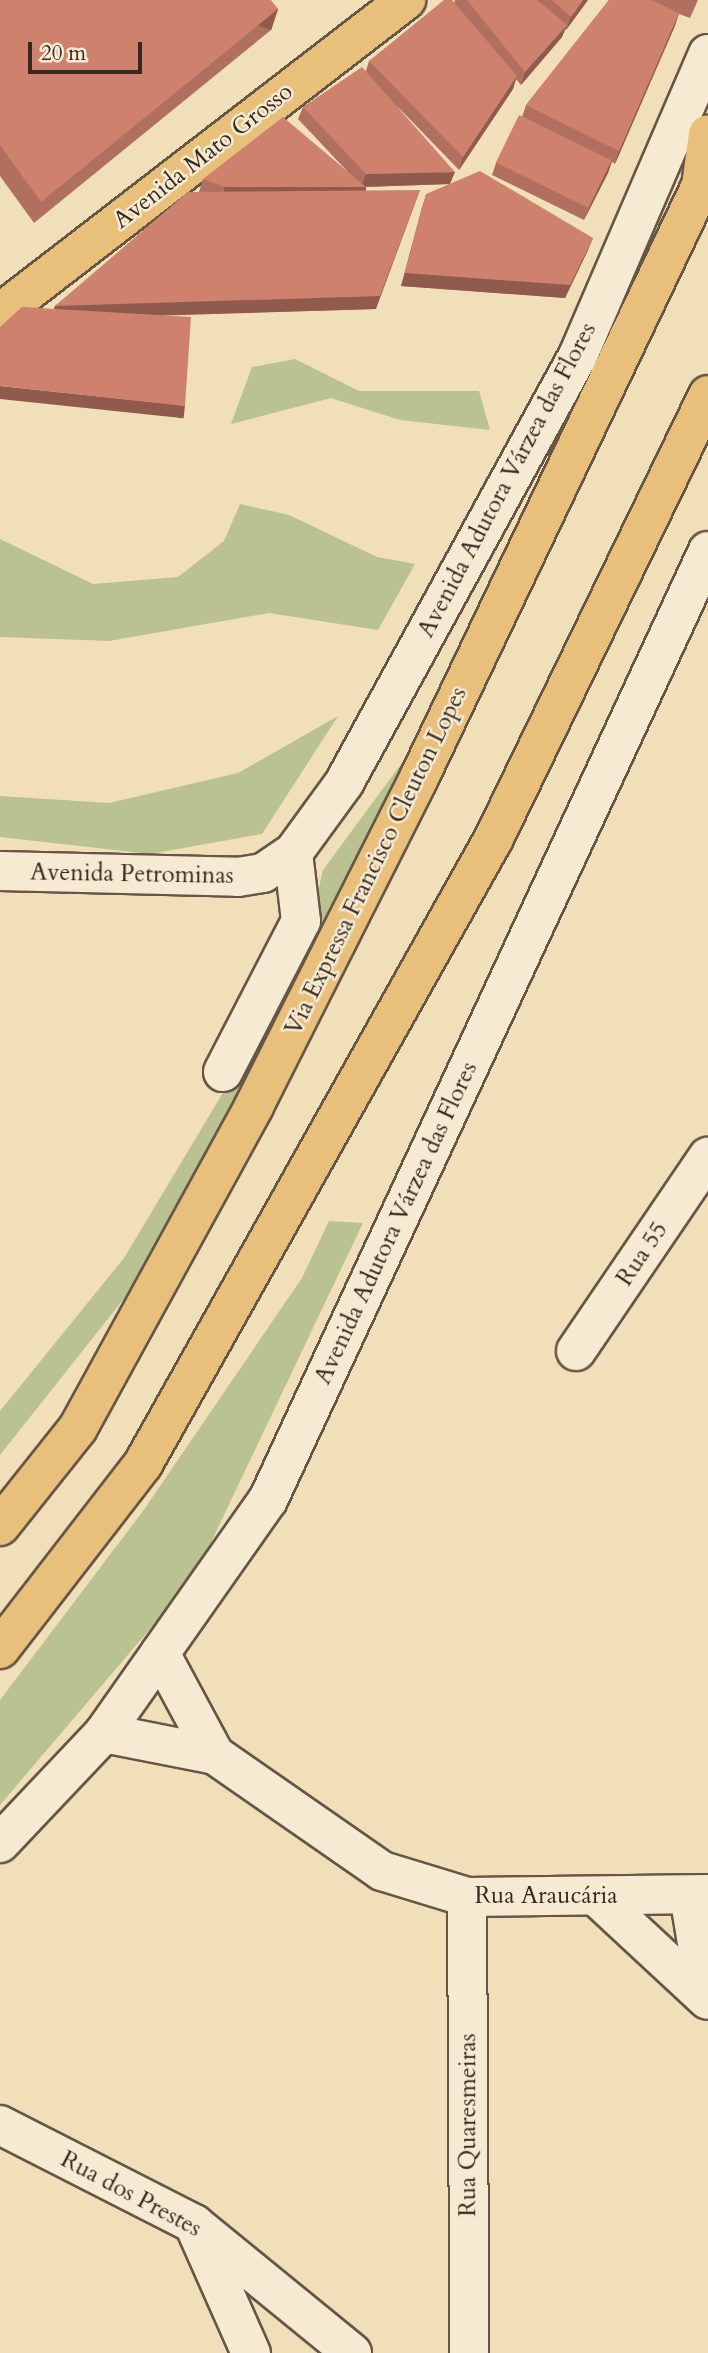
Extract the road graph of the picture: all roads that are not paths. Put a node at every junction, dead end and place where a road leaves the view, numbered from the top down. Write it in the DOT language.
graph roads {
  1 [pos="406,0"];
  2 [pos="708,54"];
  3 [pos="708,134"];
  4 [pos="705,178"];
  5 [pos="0,313"];
  6 [pos="708,395"];
  7 [pos="708,551"];
  8 [pos="278,863"];
  9 [pos="0,871"];
  10 [pos="223,1072"];
  11 [pos="708,1157"];
  12 [pos="576,1351"];
  13 [pos="0,1526"];
  14 [pos="0,1649"];
  15 [pos="160,1653"];
  16 [pos="104,1733"];
  17 [pos="215,1755"];
  18 [pos="0,1843"];
  19 [pos="699,1895"];
  20 [pos="467,1897"];
  21 [pos="597,1897"];
  22 [pos="707,1999"];
  23 [pos="0,2125"];
  24 [pos="194,2224"];
  25 [pos="251,2353"];
  26 [pos="352,2353"];
  27 [pos="469,2353"];
  1 -- 5 [label="main road, Avenida Mato Grosso"];
  2 -- 8 [label="street, Avenida Adutora Várzea das Flores"];
  3 -- 4 [label="main road, Via Expressa Francisco Cleuton Lopes"];
  4 -- 13 [label="main road, Via Expressa Francisco Cleuton Lopes"];
  6 -- 14 [label="main road"];
  7 -- 15 [label="street, Avenida Adutora Várzea das Flores"];
  8 -- 9 [label="street, Avenida Petrominas"];
  8 -- 10 [label="street"];
  11 -- 12 [label="street, Rua 55"];
  15 -- 16 [label="street, Avenida Adutora Várzea das Flores"];
  15 -- 17 [label="street, Rua Araucária"];
  16 -- 17 [label="street, Rua Araucária"];
  16 -- 18 [label="street, Avenida Adutora Várzea das Flores"];
  17 -- 20 [label="street, Rua Araucária"];
  19 -- 21 [label="street, Rua Araucária"];
  19 -- 22 [label="street"];
  20 -- 21 [label="street, Rua Araucária"];
  20 -- 27 [label="street, Rua Quaresmeiras"];
  21 -- 22 [label="street"];
  23 -- 24 [label="street, Rua dos Prestes"];
  24 -- 25 [label="street"];
  24 -- 26 [label="street, Rua dos Prestes"];
}
